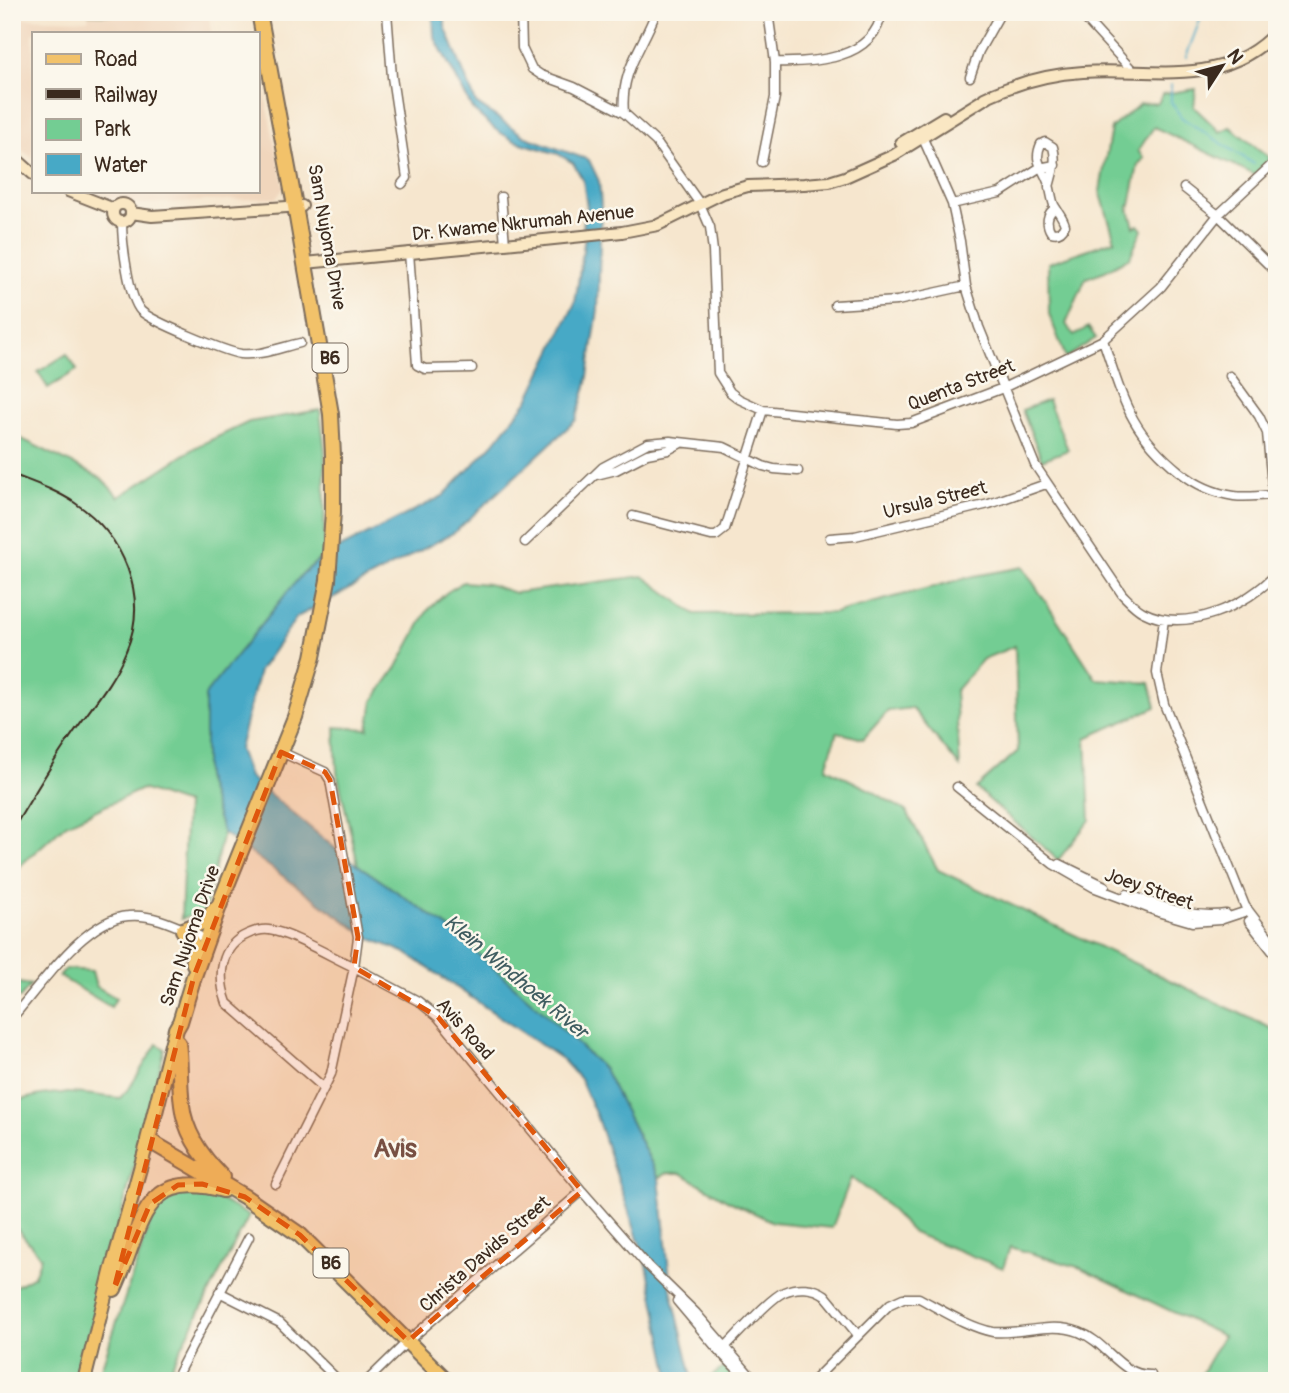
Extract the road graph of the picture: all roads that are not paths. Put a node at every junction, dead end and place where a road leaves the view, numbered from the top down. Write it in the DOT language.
graph roads {
  1 [pos="259,12"];
  2 [pos="267,12"];
  3 [pos="387,12"];
  4 [pos="521,12"];
  5 [pos="656,12"];
  6 [pos="768,12"];
  7 [pos="882,12"];
  8 [pos="1001,12"];
  9 [pos="1079,12"];
  10 [pos="1277,31"];
  11 [pos="775,62"];
  12 [pos="1133,71"];
  13 [pos="970,76"];
  14 [pos="624,113"];
  15 [pos="921,135"];
  16 [pos="12,155"];
  17 [pos="1277,160"];
  18 [pos="762,162"];
  19 [pos="1055,165"];
  20 [pos="1039,168"];
  21 [pos="32,173"];
  22 [pos="402,184"];
  23 [pos="1049,187"];
  24 [pos="1184,188"];
  25 [pos="71,192"];
  26 [pos="500,197"];
  27 [pos="700,204"];
  28 [pos="952,204"];
  29 [pos="299,206"];
  30 [pos="1056,208"];
  31 [pos="114,209"];
  32 [pos="131,213"];
  33 [pos="1218,215"];
  34 [pos="122,221"];
  35 [pos="505,244"];
  36 [pos="409,252"];
  37 [pos="309,263"];
  38 [pos="1277,273"];
  39 [pos="966,286"];
  40 [pos="835,305"];
  41 [pos="1102,340"];
  42 [pos="300,343"];
  43 [pos="472,368"];
  44 [pos="1230,376"];
  45 [pos="1003,388"];
  46 [pos="763,410"];
  47 [pos="681,443"];
  48 [pos="617,458"];
  49 [pos="747,458"];
  50 [pos="623,468"];
  51 [pos="798,471"];
  52 [pos="596,475"];
  53 [pos="1046,484"];
  54 [pos="1275,495"];
  55 [pos="633,516"];
  56 [pos="830,538"];
  57 [pos="526,542"];
  58 [pos="1277,573"];
  59 [pos="1164,619"];
  60 [pos="281,752"];
  61 [pos="957,788"];
  62 [pos="222,895"];
  63 [pos="1244,909"];
  64 [pos="183,930"];
  65 [pos="206,939"];
  66 [pos="1277,948"];
  67 [pos="1277,957"];
  68 [pos="354,967"];
  69 [pos="194,976"];
  70 [pos="12,1018"];
  71 [pos="180,1022"];
  72 [pos="178,1043"];
  73 [pos="324,1088"];
  74 [pos="150,1141"];
  75 [pos="276,1184"];
  76 [pos="582,1191"];
  77 [pos="245,1197"];
  78 [pos="249,1237"];
  79 [pos="114,1289"];
  80 [pos="219,1292"];
  81 [pos="858,1335"];
  82 [pos="408,1341"];
  83 [pos="723,1349"];
  84 [pos="1151,1375"];
  85 [pos="85,1378"];
  86 [pos="174,1381"];
  87 [pos="339,1381"];
  88 [pos="368,1381"];
  89 [pos="447,1381"];
  90 [pos="749,1381"];
  91 [pos="755,1381"];
  92 [pos="813,1381"];
  1 -- 29 [label="highway, Sam Nujoma Drive / B6"];
  2 -- 29 [label="highway, Sam Nujoma Drive / B6"];
  3 -- 22 [label="street"];
  4 -- 14 [label="street, Quenta Street"];
  5 -- 14 [label="street"];
  6 -- 11 [label="street"];
  7 -- 11 [label="street"];
  8 -- 13 [label="street"];
  9 -- 12 [label="street"];
  10 -- 12 [label="street, Dr. Kwame Nkrumah Avenue"];
  11 -- 18 [label="street"];
  12 -- 15 [label="street, Dr. Kwame Nkrumah Avenue"];
  14 -- 27 [label="street, Quenta Street"];
  15 -- 27 [label="street, Dr. Kwame Nkrumah Avenue"];
  15 -- 28 [label="street"];
  16 -- 21 [label="street"];
  17 -- 33 [label="street, Quenta Street"];
  19 -- 20 [label="street"];
  19 -- 20 [label="street"];
  19 -- 23 [label="street"];
  20 -- 23 [label="street"];
  20 -- 28 [label="street"];
  23 -- 30 [label="street"];
  24 -- 33 [label="street"];
  25 -- 31 [label="street"];
  26 -- 35 [label="street"];
  27 -- 35 [label="street, Dr. Kwame Nkrumah Avenue"];
  27 -- 46 [label="street, Quenta Street"];
  28 -- 39 [label="street"];
  29 -- 32 [label="street"];
  29 -- 37 [label="highway, Sam Nujoma Drive / B6"];
  31 -- 32 [label="street"];
  31 -- 34 [label="street"];
  32 -- 34 [label="street"];
  33 -- 38 [label="street"];
  33 -- 41 [label="street, Quenta Street"];
  34 -- 42 [label="street"];
  35 -- 36 [label="street, Dr. Kwame Nkrumah Avenue"];
  36 -- 37 [label="street, Dr. Kwame Nkrumah Avenue"];
  36 -- 43 [label="street"];
  37 -- 60 [label="highway, Sam Nujoma Drive / B6"];
  39 -- 40 [label="street"];
  39 -- 45 [label="street"];
  41 -- 45 [label="street, Quenta Street"];
  41 -- 54 [label="street"];
  44 -- 54 [label="street"];
  45 -- 46 [label="street, Quenta Street"];
  45 -- 53 [label="street"];
  46 -- 49 [label="street"];
  47 -- 48 [label="street"];
  47 -- 49 [label="street"];
  47 -- 50 [label="street"];
  48 -- 50 [label="street"];
  48 -- 52 [label="street"];
  49 -- 51 [label="street"];
  49 -- 55 [label="street"];
  50 -- 52 [label="street"];
  52 -- 57 [label="street"];
  53 -- 56 [label="street, Ursula Street"];
  53 -- 59 [label="street"];
  58 -- 59 [label="street"];
  59 -- 63 [label="street"];
  60 -- 62 [label="highway, Sam Nujoma Drive / B6"];
  60 -- 68 [label="street"];
  61 -- 63 [label="street, Joey Street"];
  62 -- 64 [label="highway"];
  62 -- 65 [label="highway, Sam Nujoma Drive / B6"];
  63 -- 66 [label="street"];
  63 -- 67 [label="street"];
  64 -- 65 [label="street"];
  64 -- 69 [label="highway"];
  64 -- 70 [label="street"];
  65 -- 69 [label="highway, Sam Nujoma Drive / B6"];
  68 -- 73 [label="street"];
  68 -- 73 [label="street, Avis Road"];
  68 -- 76 [label="street, Avis Road"];
  69 -- 71 [label="highway, Sam Nujoma Drive / B6"];
  71 -- 72 [label="highway, B6"];
  71 -- 74 [label="highway, Sam Nujoma Drive / B6"];
  72 -- 74 [label="highway, B6"];
  72 -- 77 [label="highway, B6"];
  73 -- 75 [label="street"];
  74 -- 77 [label="highway, B6"];
  74 -- 79 [label="main road, Sam Nujoma Drive"];
  74 -- 85 [label="main road, Sam Nujoma Drive"];
  76 -- 82 [label="street, Christa Davids Street"];
  76 -- 83 [label="street, Avis Road"];
  77 -- 79 [label="highway"];
  77 -- 82 [label="highway, B6"];
  78 -- 80 [label="street"];
  79 -- 85 [label="main road, Sam Nujoma Drive"];
  80 -- 86 [label="street"];
  80 -- 87 [label="street"];
  81 -- 83 [label="street"];
  81 -- 84 [label="street"];
  81 -- 92 [label="street"];
  82 -- 88 [label="street, Christa Davids Street"];
  82 -- 89 [label="highway, B6"];
  83 -- 90 [label="street, Avis Road"];
  83 -- 91 [label="street, Avis Road"];
}
